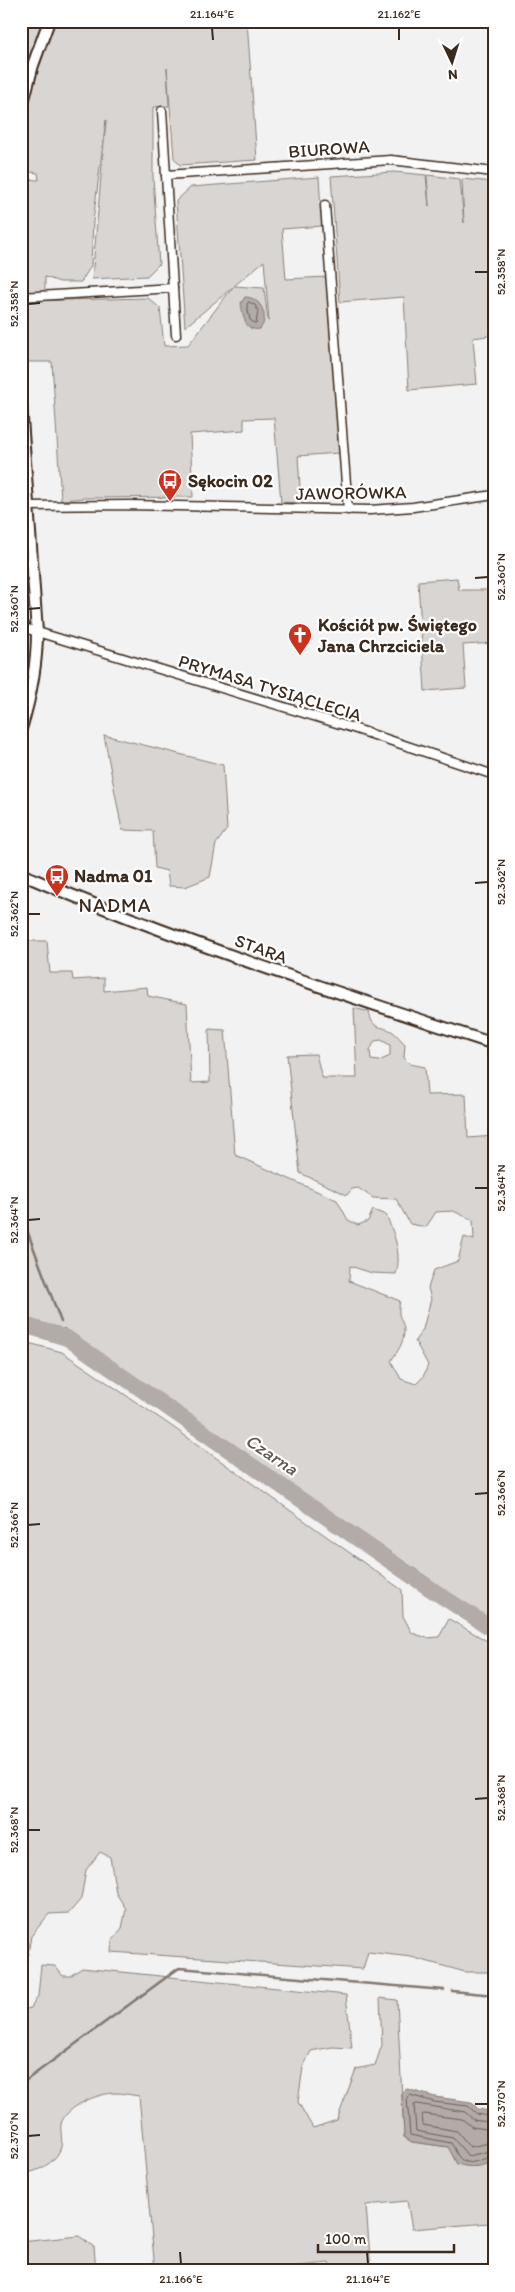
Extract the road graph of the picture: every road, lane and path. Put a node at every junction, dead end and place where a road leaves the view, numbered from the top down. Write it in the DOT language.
graph roads {
  1 [pos="49,21"];
  2 [pos="21,110"];
  3 [pos="162,110"];
  4 [pos="494,172"];
  5 [pos="166,175"];
  6 [pos="325,205"];
  7 [pos="173,288"];
  8 [pos="21,297"];
  9 [pos="176,335"];
  10 [pos="21,404"];
  11 [pos="494,495"];
  12 [pos="28,506"];
  13 [pos="348,510"];
  14 [pos="21,627"];
  15 [pos="37,632"];
  16 [pos="21,729"];
  17 [pos="494,775"];
  18 [pos="21,874"];
  19 [pos="494,1044"];
  1 -- 2 [label="street"];
  3 -- 5 [label="street"];
  4 -- 5 [label="street, BIUROWA"];
  5 -- 7 [label="street"];
  6 -- 13 [label="street"];
  7 -- 8 [label="street"];
  7 -- 9 [label="street"];
  10 -- 12 [label="street"];
  11 -- 13 [label="street, JAWORÓWKA"];
  12 -- 13 [label="street, JAWORÓWKA"];
  12 -- 15 [label="street"];
  14 -- 15 [label="street, PRYMASA TYSIĄCLECIA"];
  15 -- 16 [label="street"];
  15 -- 17 [label="street, PRYMASA TYSIĄCLECIA"];
  18 -- 19 [label="street, STARA"];
}
